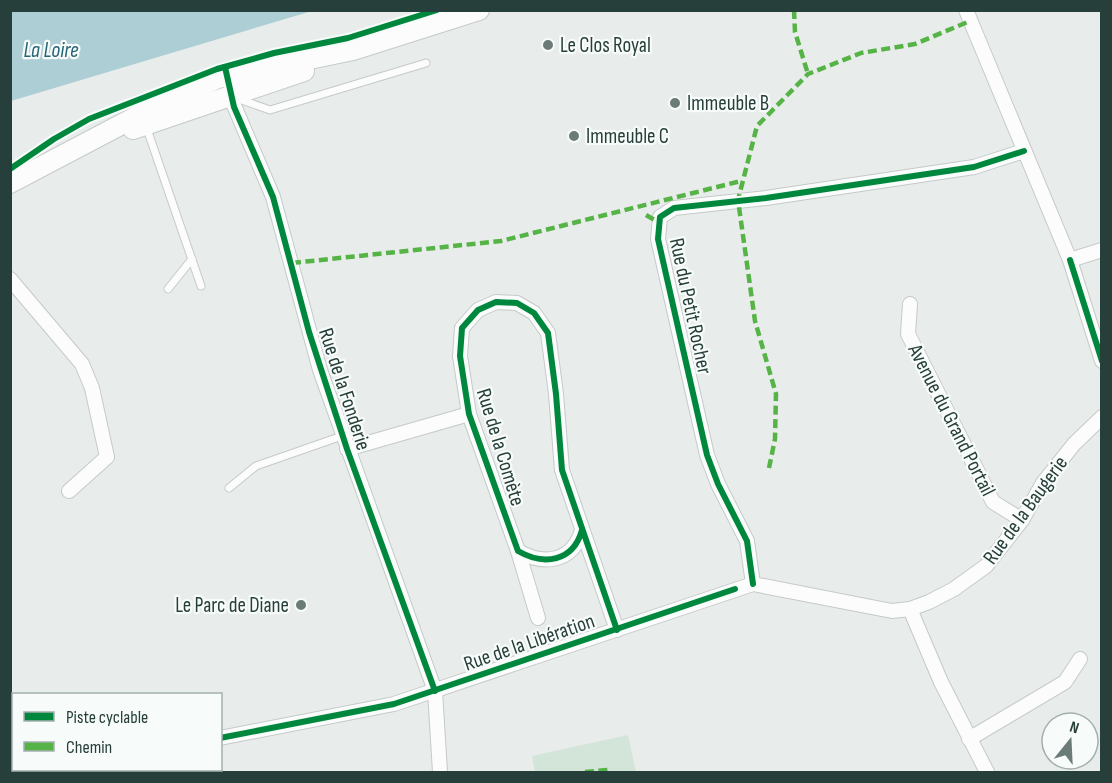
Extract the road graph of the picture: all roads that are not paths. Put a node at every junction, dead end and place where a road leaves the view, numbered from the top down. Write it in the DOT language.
graph roads {
  1 [pos="479,10"];
  2 [pos="966,10"];
  3 [pos="353,50"];
  4 [pos="426,63"];
  5 [pos="199,86"];
  6 [pos="230,96"];
  7 [pos="146,125"];
  8 [pos="98,139"];
  9 [pos="1024,151"];
  10 [pos="34,171"];
  11 [pos="10,183"];
  12 [pos="10,189"];
  13 [pos="1101,250"];
  14 [pos="192,259"];
  15 [pos="1070,260"];
  16 [pos="10,279"];
  17 [pos="201,286"];
  18 [pos="168,288"];
  19 [pos="910,304"];
  20 [pos="1101,361"];
  21 [pos="469,414"];
  22 [pos="1101,419"];
  23 [pos="345,443"];
  24 [pos="229,488"];
  25 [pos="69,491"];
  26 [pos="1022,520"];
  27 [pos="582,530"];
  28 [pos="518,551"];
  29 [pos="753,584"];
  30 [pos="910,609"];
  31 [pos="538,618"];
  32 [pos="617,630"];
  33 [pos="1080,659"];
  34 [pos="435,691"];
  35 [pos="222,738"];
  36 [pos="969,739"];
  37 [pos="440,772"];
  38 [pos="987,772"];
  1 -- 3 [label="main road"];
  2 -- 9 [label="street"];
  3 -- 5 [label="main road"];
  3 -- 6 [label="main road"];
  4 -- 6 [label="lane"];
  5 -- 6 [label="main road"];
  5 -- 8 [label="main road"];
  6 -- 7 [label="main road"];
  6 -- 23 [label="street, Rue de la Fonderie"];
  7 -- 8 [label="main road"];
  7 -- 14 [label="lane"];
  8 -- 10 [label="main road"];
  9 -- 15 [label="street"];
  9 -- 29 [label="street, Rue du Petit Rocher"];
  10 -- 11 [label="main road"];
  10 -- 12 [label="main road"];
  13 -- 15 [label="street"];
  14 -- 17 [label="lane"];
  14 -- 18 [label="lane"];
  15 -- 20 [label="street"];
  16 -- 25 [label="street"];
  19 -- 26 [label="street, Avenue du Grand Portail"];
  21 -- 23 [label="street, Rue de la Comète"];
  21 -- 27 [label="street, Rue de la Comète"];
  21 -- 28 [label="street, Rue de la Comète"];
  22 -- 26 [label="street, Rue de la Baugerie"];
  23 -- 24 [label="lane"];
  23 -- 34 [label="street, Rue de la Fonderie"];
  26 -- 30 [label="street, Rue de la Baugerie"];
  27 -- 28 [label="street"];
  27 -- 32 [label="street, Rue de la Comète"];
  28 -- 31 [label="street, Rue de la Comète"];
  29 -- 30 [label="street, Rue de la Libération"];
  29 -- 32 [label="street, Rue de la Libération"];
  30 -- 36 [label="street"];
  32 -- 34 [label="street, Rue de la Libération"];
  33 -- 36 [label="street"];
  34 -- 35 [label="street, Rue de la Libération"];
  34 -- 37 [label="street, Rue de la Fonderie"];
  36 -- 38 [label="street"];
}
